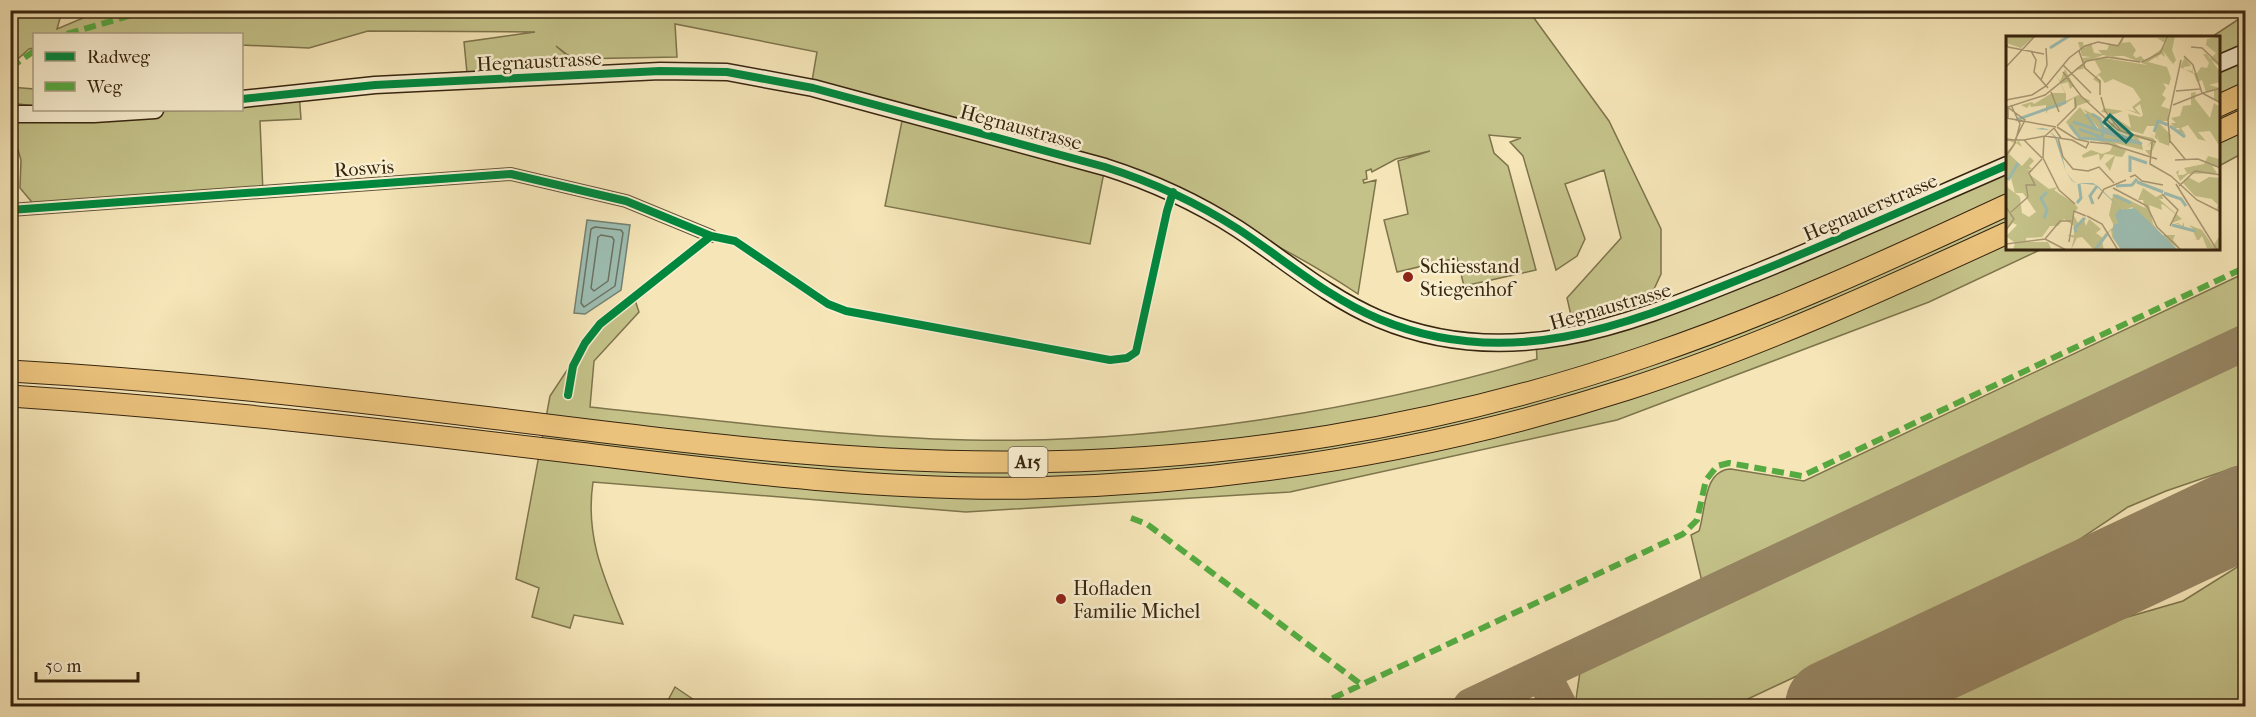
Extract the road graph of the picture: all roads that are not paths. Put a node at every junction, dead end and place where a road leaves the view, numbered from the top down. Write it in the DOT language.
graph roads {
  1 [pos="2246,52"];
  2 [pos="2220,63"];
  3 [pos="2246,93"];
  4 [pos="243,99"];
  5 [pos="2220,105"];
  6 [pos="140,111"];
  7 [pos="10,114"];
  8 [pos="2246,120"];
  9 [pos="2220,131"];
  10 [pos="2006,165"];
  11 [pos="2006,205"];
  12 [pos="10,210"];
  13 [pos="2006,232"];
  14 [pos="711,236"];
  15 [pos="1744,277"];
  16 [pos="10,371"];
  17 [pos="10,396"];
  1 -- 2 [label="street"];
  3 -- 5 [label="highway"];
  4 -- 15 [label="street, Hegnaustrasse"];
  6 -- 7 [label="street"];
  8 -- 9 [label="highway"];
  10 -- 15 [label="street, Hegnauerstrasse"];
  11 -- 16 [label="highway, A15"];
  12 -- 14 [label="street, Roswis"];
  13 -- 17 [label="highway, A15"];
}
